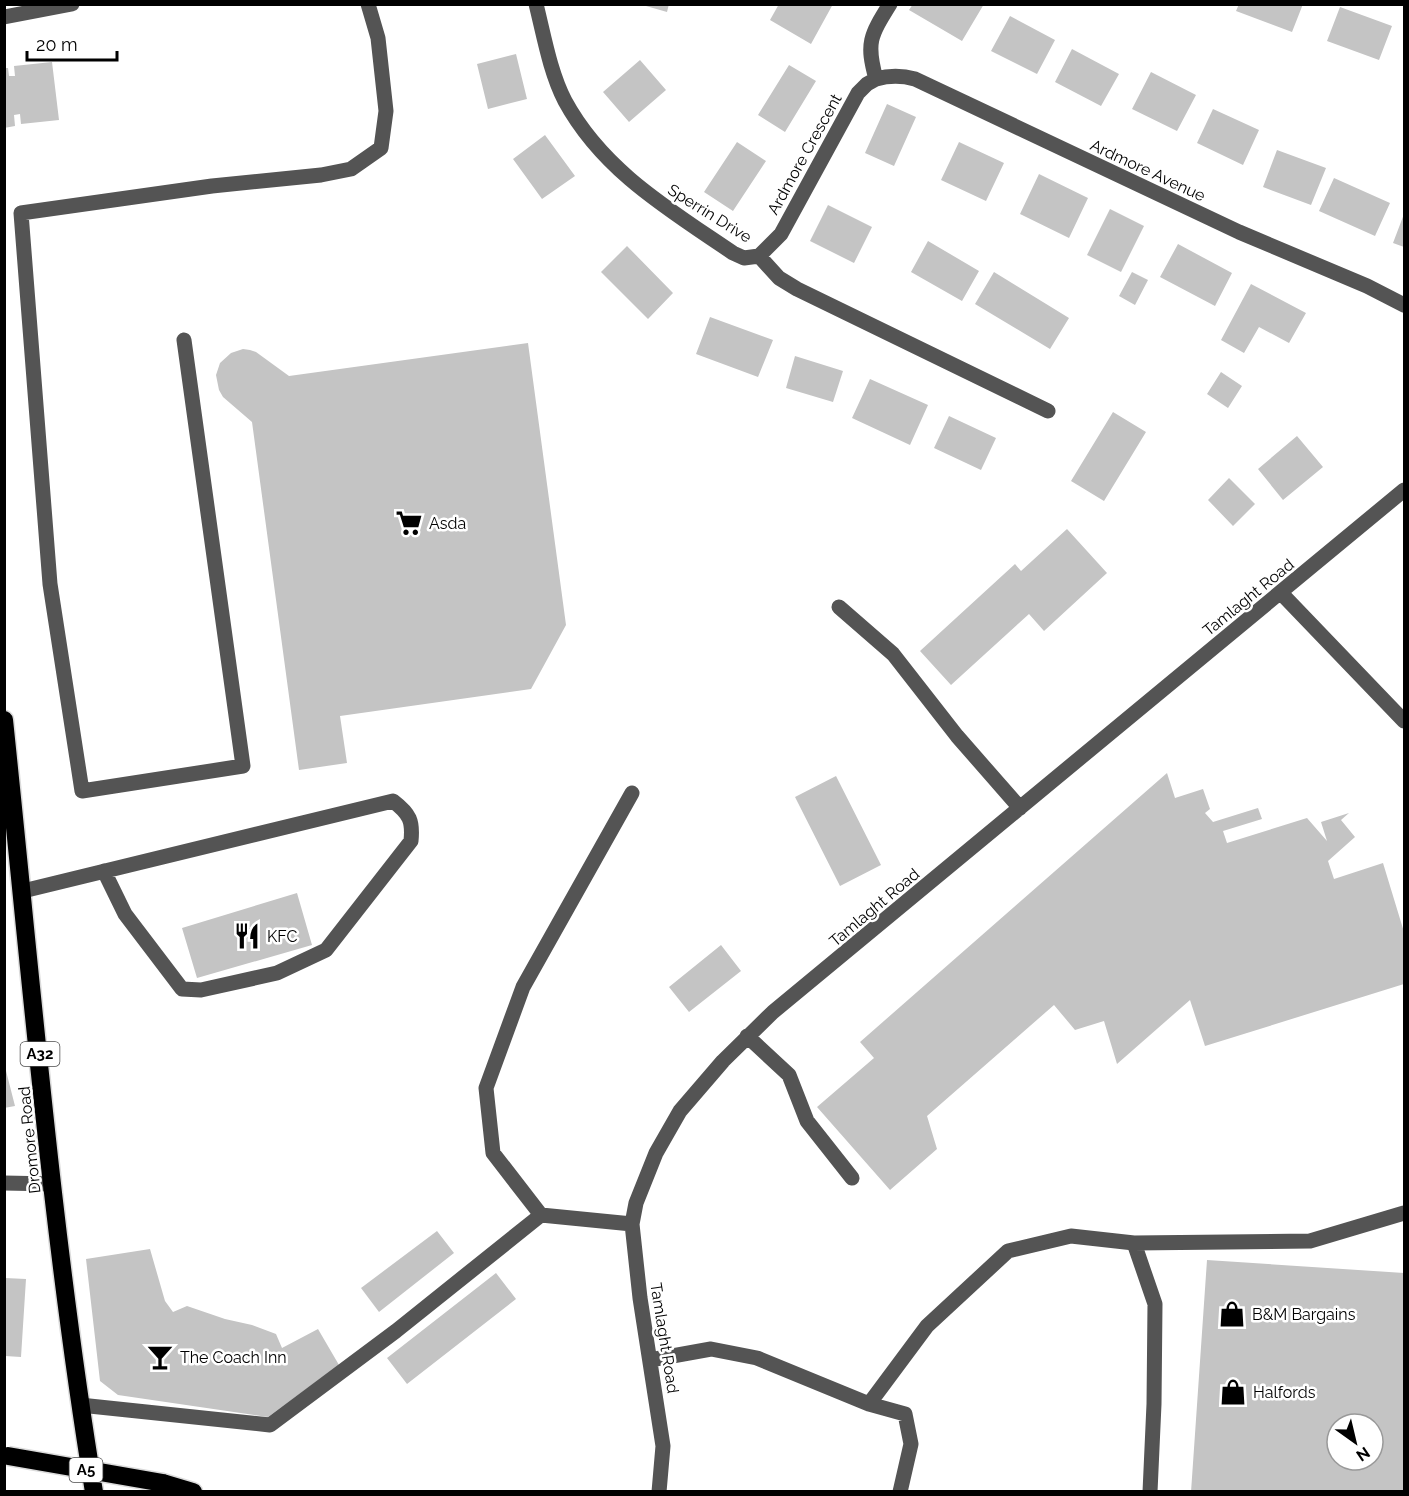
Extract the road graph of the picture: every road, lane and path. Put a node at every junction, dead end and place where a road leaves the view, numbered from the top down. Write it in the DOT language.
graph roads {
  1 [pos="72,4"];
  2 [pos="368,4"];
  3 [pos="536,4"];
  4 [pos="890,4"];
  5 [pos="4,17"];
  6 [pos="876,79"];
  7 [pos="759,256"];
  8 [pos="1404,305"];
  9 [pos="183,340"];
  10 [pos="1048,411"];
  11 [pos="1404,490"];
  12 [pos="1281,593"];
  13 [pos="839,606"];
  14 [pos="4,720"];
  15 [pos="1404,721"];
  16 [pos="632,793"];
  17 [pos="1020,808"];
  18 [pos="11,840"];
  19 [pos="104,872"];
  20 [pos="22,891"];
  21 [pos="747,1036"];
  22 [pos="852,1178"];
  23 [pos="4,1183"];
  24 [pos="53,1184"];
  25 [pos="1404,1213"];
  26 [pos="541,1215"];
  27 [pos="632,1224"];
  28 [pos="1134,1242"];
  29 [pos="650,1360"];
  30 [pos="869,1404"];
  31 [pos="80,1405"];
  32 [pos="6,1456"];
  33 [pos="94,1491"];
  34 [pos="193,1491"];
  35 [pos="659,1491"];
  36 [pos="900,1491"];
  37 [pos="1150,1491"];
  1 -- 5 [label="street"];
  2 -- 9 [label="street"];
  3 -- 7 [label="street, Sperrin Drive"];
  4 -- 6 [label="street"];
  6 -- 7 [label="street, Ardmore Crescent"];
  6 -- 8 [label="street, Ardmore Avenue"];
  7 -- 10 [label="street, Sperrin Drive"];
  11 -- 12 [label="street, Tamlaght Road"];
  12 -- 15 [label="street"];
  12 -- 17 [label="street, Tamlaght Road"];
  13 -- 17 [label="street"];
  14 -- 18 [label="highway, Dromore Road / A32"];
  16 -- 26 [label="street"];
  17 -- 21 [label="street, Tamlaght Road"];
  18 -- 20 [label="highway, Dromore Road / A32"];
  19 -- 19 [label="street"];
  19 -- 20 [label="street"];
  20 -- 24 [label="highway, Dromore Road / A32"];
  21 -- 22 [label="street"];
  21 -- 27 [label="street, Tamlaght Road"];
  23 -- 24 [label="street"];
  24 -- 31 [label="highway, Dromore Road / A32"];
  25 -- 28 [label="street"];
  26 -- 27 [label="street"];
  26 -- 31 [label="street"];
  27 -- 29 [label="street, Tamlaght Road"];
  28 -- 30 [label="street"];
  28 -- 37 [label="street"];
  29 -- 30 [label="street"];
  29 -- 35 [label="street, Tamlaght Road"];
  30 -- 36 [label="street"];
  31 -- 33 [label="highway, A32"];
  32 -- 34 [label="highway, A5, bridge"];
}
